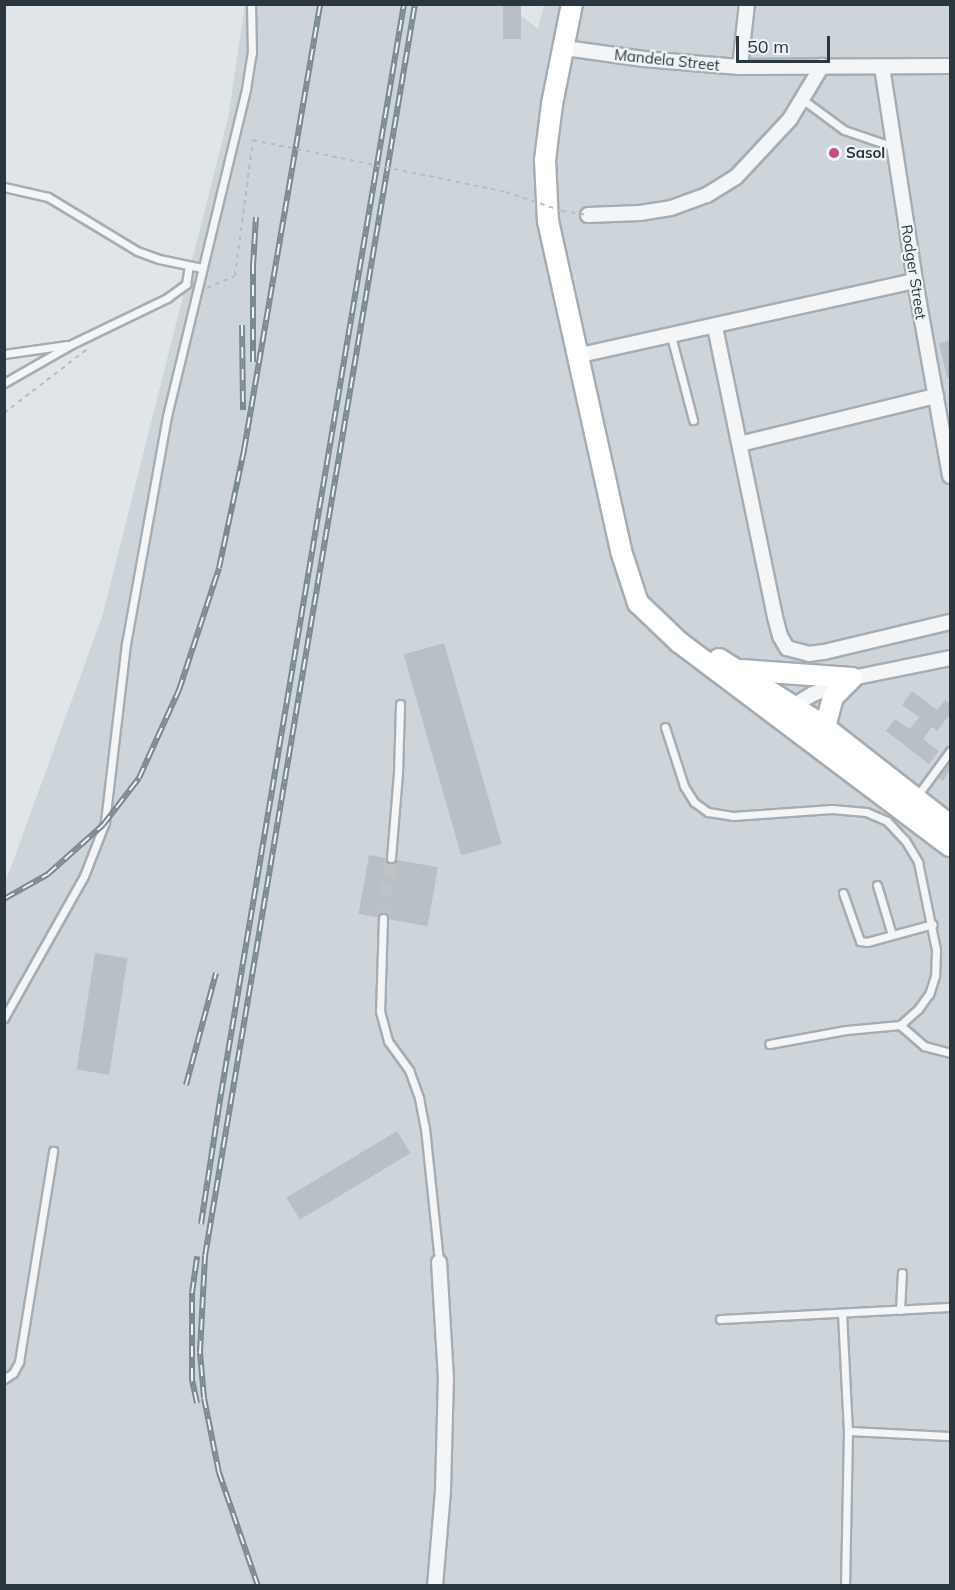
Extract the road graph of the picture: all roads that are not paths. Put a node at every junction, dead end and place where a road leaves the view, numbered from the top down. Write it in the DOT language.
graph roads {
  1 [pos="251,4"];
  2 [pos="572,4"];
  3 [pos="747,4"];
  4 [pos="565,48"];
  5 [pos="822,66"];
  6 [pos="951,66"];
  7 [pos="740,67"];
  8 [pos="882,67"];
  9 [pos="802,99"];
  10 [pos="894,147"];
  11 [pos="4,187"];
  12 [pos="588,215"];
  13 [pos="189,266"];
  14 [pos="202,268"];
  15 [pos="915,281"];
  16 [pos="715,327"];
  17 [pos="671,336"];
  18 [pos="72,344"];
  19 [pos="4,354"];
  20 [pos="576,356"];
  21 [pos="4,382"];
  22 [pos="936,396"];
  23 [pos="693,420"];
  24 [pos="740,444"];
  25 [pos="951,476"];
  26 [pos="951,622"];
  27 [pos="672,635"];
  28 [pos="951,658"];
  29 [pos="737,670"];
  30 [pos="852,678"];
  31 [pos="400,704"];
  32 [pos="786,711"];
  33 [pos="664,727"];
  34 [pos="825,727"];
  35 [pos="951,751"];
  36 [pos="915,798"];
  37 [pos="951,825"];
  38 [pos="951,846"];
  39 [pos="390,858"];
  40 [pos="877,885"];
  41 [pos="843,892"];
  42 [pos="383,918"];
  43 [pos="933,924"];
  44 [pos="892,935"];
  45 [pos="4,1018"];
  46 [pos="900,1025"];
  47 [pos="769,1044"];
  48 [pos="951,1053"];
  49 [pos="52,1151"];
  50 [pos="439,1262"];
  51 [pos="902,1273"];
  52 [pos="951,1307"];
  53 [pos="900,1310"];
  54 [pos="842,1313"];
  55 [pos="720,1320"];
  56 [pos="4,1380"];
  57 [pos="848,1431"];
  58 [pos="951,1436"];
  59 [pos="435,1586"];
  60 [pos="845,1586"];
  1 -- 14 [label="lane"];
  2 -- 4 [label="main road"];
  3 -- 7 [label="street"];
  4 -- 7 [label="street, Mandela Street"];
  4 -- 20 [label="main road"];
  5 -- 7 [label="street, Mandela Street"];
  5 -- 8 [label="street, Mandela Street"];
  5 -- 9 [label="street"];
  6 -- 8 [label="street, Mandela Street"];
  8 -- 10 [label="street, Rodger Street"];
  9 -- 10 [label="lane"];
  9 -- 12 [label="street"];
  10 -- 15 [label="street, Rodger Street"];
  11 -- 13 [label="lane"];
  13 -- 14 [label="lane"];
  13 -- 18 [label="lane"];
  14 -- 45 [label="lane"];
  15 -- 16 [label="street"];
  15 -- 22 [label="street, Rodger Street"];
  16 -- 17 [label="street"];
  16 -- 24 [label="street"];
  17 -- 20 [label="street"];
  17 -- 23 [label="lane"];
  18 -- 19 [label="lane"];
  18 -- 21 [label="lane"];
  20 -- 27 [label="main road"];
  22 -- 24 [label="street"];
  22 -- 25 [label="street, Rodger Street"];
  24 -- 26 [label="street"];
  27 -- 29 [label="main road"];
  27 -- 32 [label="main road"];
  28 -- 30 [label="street"];
  29 -- 30 [label="main road"];
  29 -- 32 [label="main road"];
  30 -- 32 [label="street"];
  30 -- 34 [label="main road"];
  31 -- 39 [label="lane"];
  32 -- 34 [label="main road"];
  32 -- 38 [label="main road"];
  33 -- 43 [label="lane"];
  34 -- 36 [label="main road"];
  35 -- 36 [label="lane"];
  36 -- 37 [label="main road"];
  40 -- 44 [label="lane"];
  41 -- 44 [label="lane"];
  42 -- 50 [label="lane"];
  43 -- 44 [label="lane"];
  43 -- 46 [label="lane"];
  46 -- 47 [label="lane"];
  46 -- 48 [label="lane"];
  49 -- 56 [label="lane"];
  50 -- 59 [label="street"];
  51 -- 53 [label="lane"];
  52 -- 53 [label="lane"];
  53 -- 54 [label="lane"];
  54 -- 55 [label="lane"];
  54 -- 57 [label="lane"];
  57 -- 58 [label="lane"];
  57 -- 60 [label="lane"];
}
